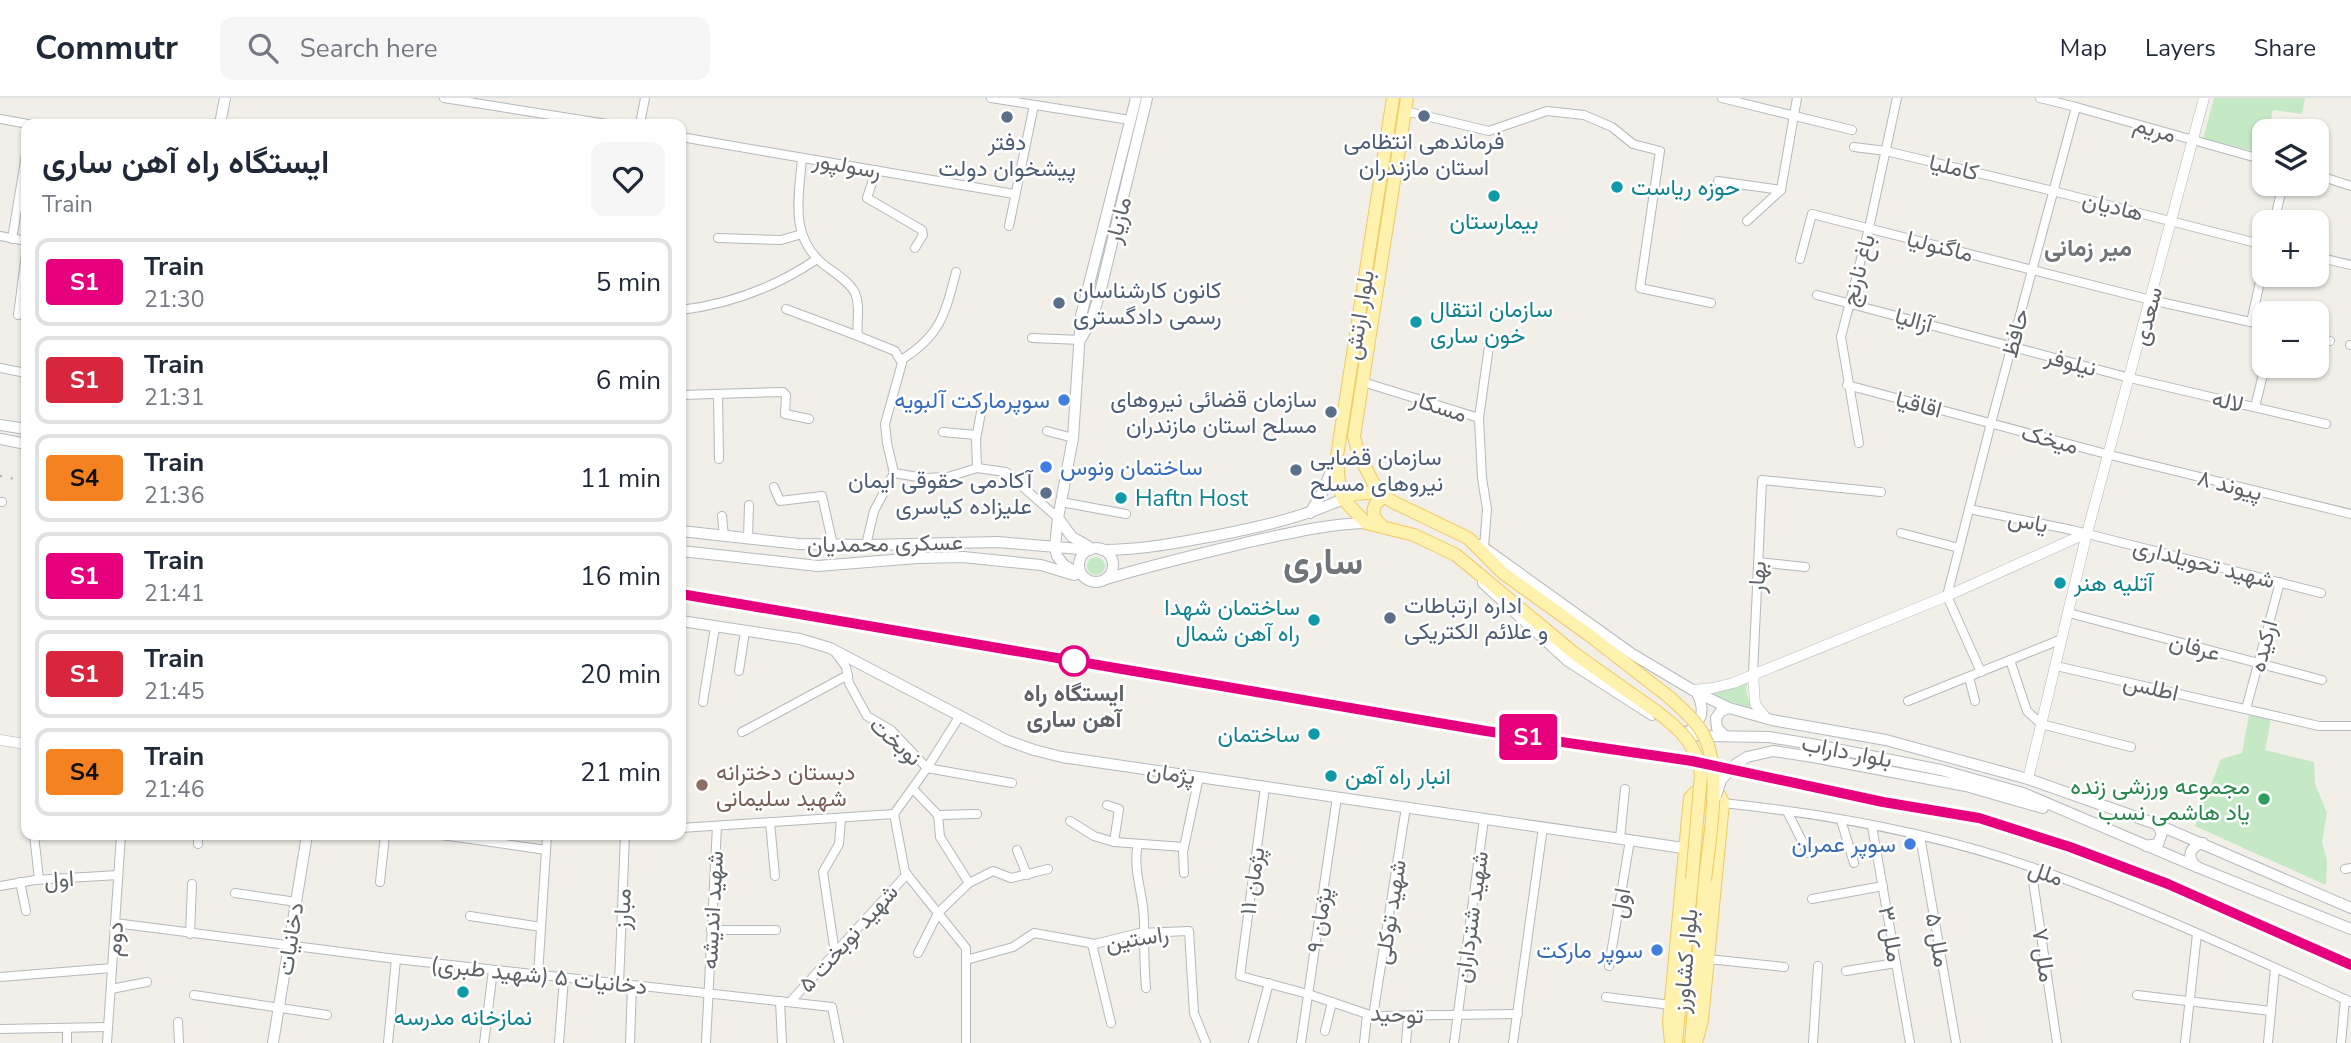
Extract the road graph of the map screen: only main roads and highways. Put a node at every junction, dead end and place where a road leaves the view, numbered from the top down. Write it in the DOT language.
graph roads {
  1 [pos="225,98"];
  2 [pos="1136,98"];
  3 [pos="1147,98"];
  4 [pos="1392,103"];
  5 [pos="1406,104"];
  6 [pos="221,119"];
  7 [pos="1380,177"];
  8 [pos="1394,180"];
  9 [pos="1089,309"];
  10 [pos="0,425"];
  11 [pos="21,428"];
  12 [pos="0,439"];
  13 [pos="21,443"];
  14 [pos="1337,456"];
  15 [pos="1381,495"];
  16 [pos="1343,499"];
  17 [pos="1310,513"];
  18 [pos="1058,518"];
  19 [pos="1366,523"];
  20 [pos="1381,525"];
  21 [pos="686,532"];
  22 [pos="1468,538"];
  23 [pos="1055,546"];
  24 [pos="1095,549"];
  25 [pos="686,552"];
  26 [pos="1456,555"];
  27 [pos="1084,577"];
  28 [pos="1106,579"];
  29 [pos="686,622"];
  30 [pos="1694,691"];
  31 [pos="1729,708"];
  32 [pos="1682,731"];
  33 [pos="1725,736"];
  34 [pos="1718,806"];
  35 [pos="2155,824"];
  36 [pos="2113,832"];
  37 [pos="305,840"];
  38 [pos="2203,843"];
  39 [pos="2146,846"];
  40 [pos="1685,848"];
  41 [pos="1717,853"];
  42 [pos="2197,867"];
  43 [pos="1698,879"];
  44 [pos="2351,908"];
  45 [pos="2351,931"];
  46 [pos="273,1043"];
  47 [pos="1673,1043"];
  48 [pos="1694,1043"];
  1 -- 6 [label="main road"];
  2 -- 9 [label="main road, مازیار"];
  3 -- 9 [label="main road, مازیار"];
  4 -- 5 [label="main road"];
  4 -- 7 [label="main road, بلوار ارتش"];
  5 -- 8 [label="main road, بلوار ارتش"];
  7 -- 8 [label="main road"];
  7 -- 14 [label="main road, بلوار ارتش"];
  8 -- 15 [label="main road, بلوار ارتش"];
  9 -- 18 [label="main road, مازیار"];
  10 -- 11 [label="main road"];
  12 -- 13 [label="main road"];
  14 -- 16 [label="main road, بلوار ارتش"];
  14 -- 17 [label="main road"];
  15 -- 16 [label="main road"];
  15 -- 20 [label="main road"];
  15 -- 22 [label="main road, بلوار داراب"];
  16 -- 17 [label="main road, عسکری محمدیان"];
  16 -- 19 [label="main road"];
  17 -- 24 [label="main road, عسکری محمدیان"];
  18 -- 23 [label="main road, مازیار"];
  18 -- 24 [label="main road"];
  19 -- 20 [label="main road, بلوار داراب"];
  19 -- 28 [label="main road"];
  20 -- 26 [label="main road, بلوار داراب"];
  21 -- 23 [label="main road, عسکری محمدیان"];
  22 -- 30 [label="main road, بلوار داراب"];
  22 -- 34 [label="main road, bridge"];
  23 -- 24 [label="main road, عسکری محمدیان"];
  23 -- 27 [label="main road"];
  24 -- 27 [label="main road"];
  24 -- 28 [label="main road"];
  25 -- 27 [label="main road, عسکری محمدیان"];
  26 -- 32 [label="main road, بلوار داراب"];
  26 -- 43 [label="main road, bridge"];
  27 -- 28 [label="main road"];
  29 -- 40 [label="main road, پژمان"];
  30 -- 31 [label="main road, بلوار داراب"];
  30 -- 32 [label="main road"];
  31 -- 33 [label="main road"];
  31 -- 35 [label="main road, بلوار داراب"];
  32 -- 33 [label="main road, بلوار داراب"];
  33 -- 36 [label="main road, بلوار داراب"];
  34 -- 36 [label="main road, bridge"];
  34 -- 40 [label="main road"];
  34 -- 41 [label="main road"];
  34 -- 43 [label="main road, bridge"];
  35 -- 38 [label="main road, بلوار داراب"];
  35 -- 39 [label="main road"];
  36 -- 39 [label="main road, بلوار داراب"];
  37 -- 46 [label="main road, دخانیات"];
  38 -- 42 [label="main road"];
  38 -- 44 [label="main road, بلوار داراب"];
  39 -- 42 [label="main road, بلوار داراب"];
  40 -- 41 [label="main road, پژمان"];
  40 -- 47 [label="main road"];
  41 -- 48 [label="main road"];
  42 -- 45 [label="main road, بلوار داراب"];
  43 -- 47 [label="main road, بلوار کشاورز"];
  43 -- 48 [label="main road, بلوار کشاورز"];
}
